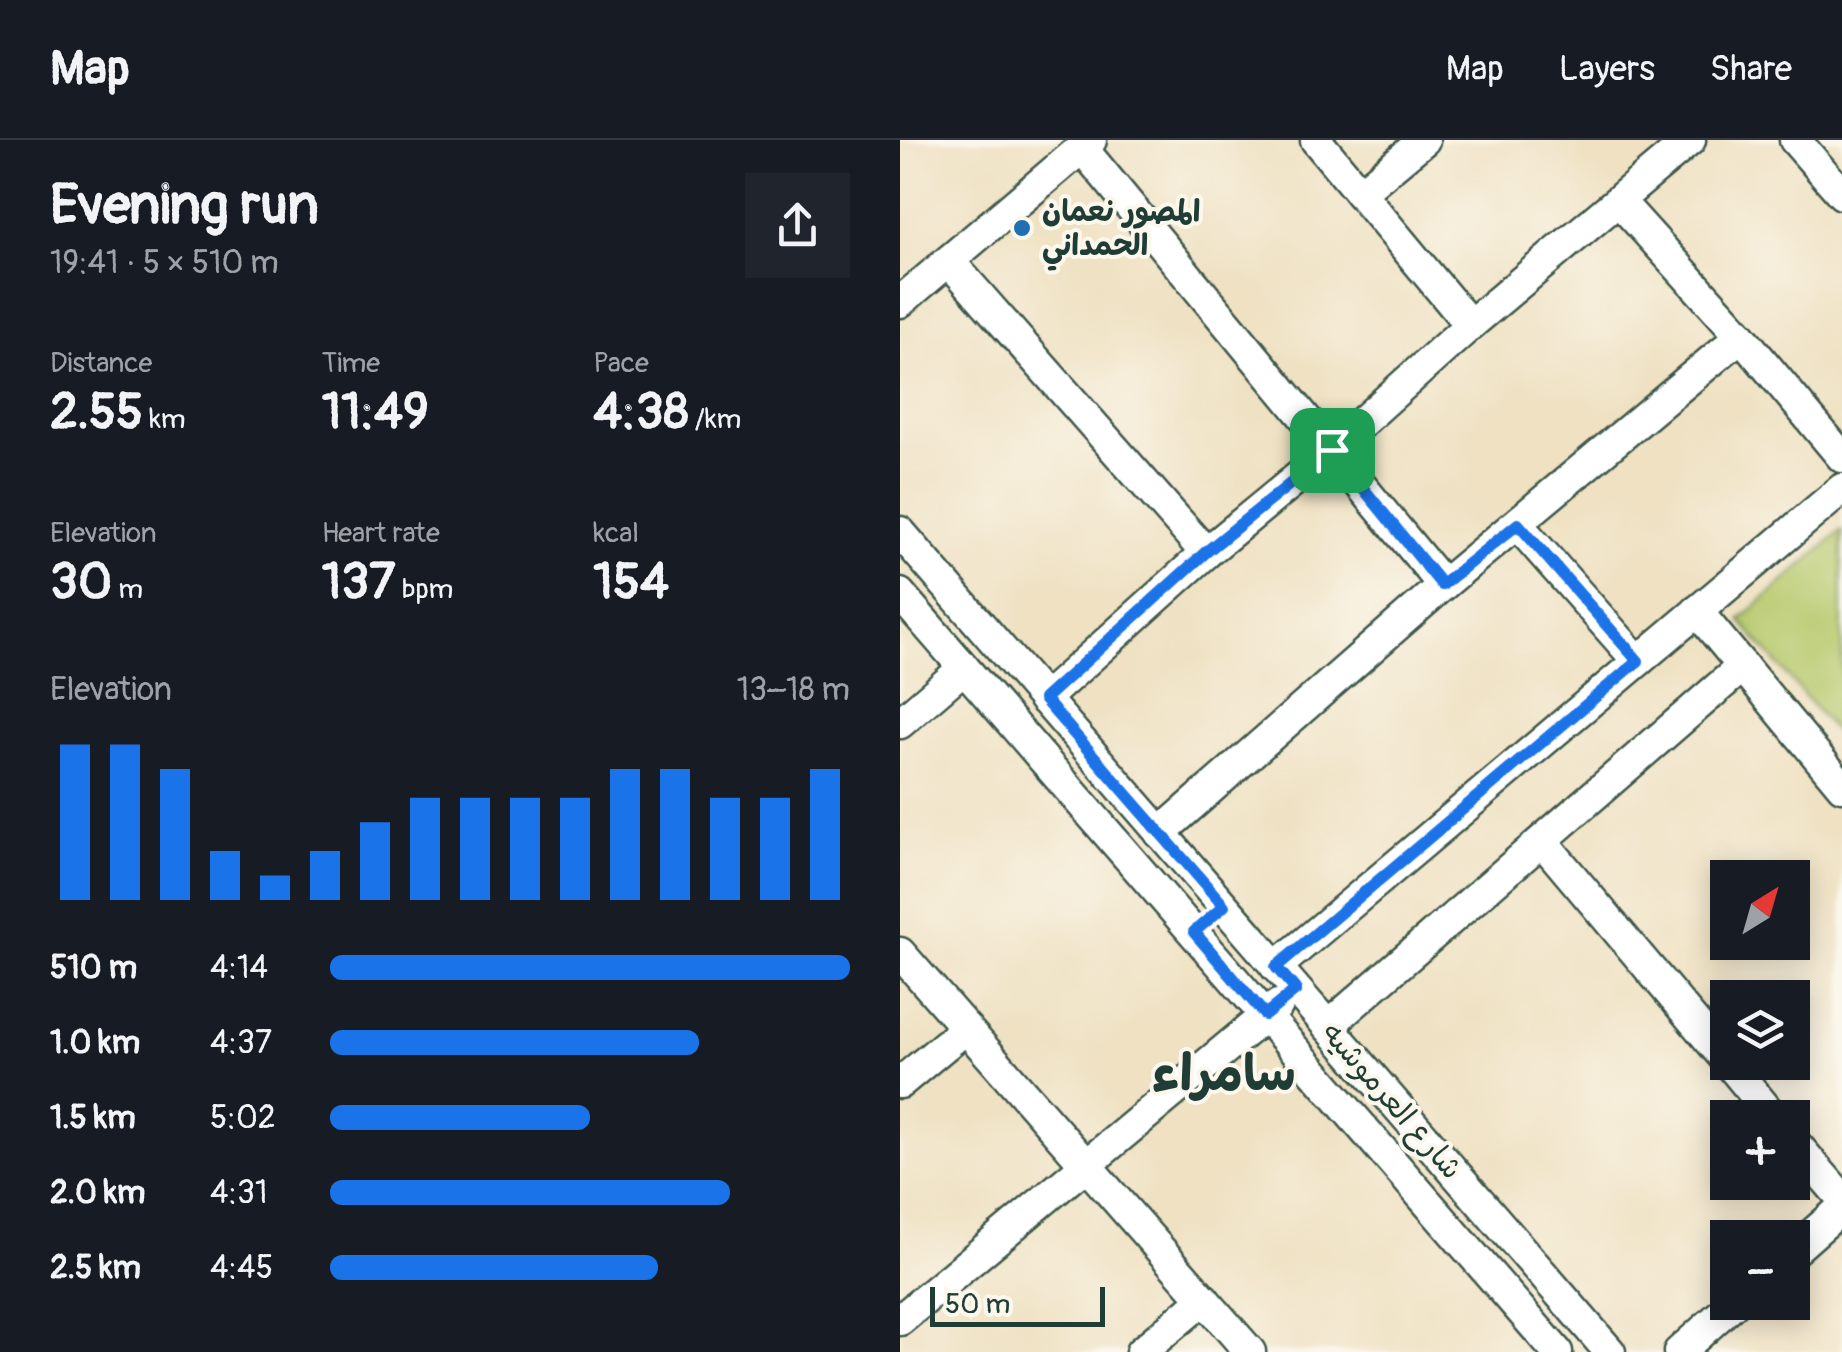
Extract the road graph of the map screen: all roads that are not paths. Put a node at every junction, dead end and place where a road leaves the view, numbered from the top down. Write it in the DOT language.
graph roads {
  1 [pos="1316,140"];
  2 [pos="1424,140"];
  3 [pos="1690,140"];
  4 [pos="1796,140"];
  5 [pos="1087,144"];
  6 [pos="1360,193"];
  7 [pos="1842,194"];
  8 [pos="1618,201"];
  9 [pos="949,261"];
  10 [pos="900,302"];
  11 [pos="1470,325"];
  12 [pos="1740,336"];
  13 [pos="1332,450"];
  14 [pos="1842,457"];
  15 [pos="1842,489"];
  16 [pos="1518,524"];
  17 [pos="900,532"];
  18 [pos="1206,552"];
  19 [pos="1442,585"];
  20 [pos="900,594"];
  21 [pos="1697,611"];
  22 [pos="1638,661"];
  23 [pos="1743,666"];
  24 [pos="964,668"];
  25 [pos="1044,699"];
  26 [pos="900,723"];
  27 [pos="1842,786"];
  28 [pos="1160,833"];
  29 [pos="1542,841"];
  30 [pos="1224,906"];
  31 [pos="1194,932"];
  32 [pos="900,953"];
  33 [pos="1286,978"];
  34 [pos="1265,1015"];
  35 [pos="1328,1026"];
  36 [pos="966,1028"];
  37 [pos="1710,1041"];
  38 [pos="1743,1080"];
  39 [pos="900,1083"];
  40 [pos="1759,1100"];
  41 [pos="1810,1161"];
  42 [pos="1086,1165"];
  43 [pos="1842,1198"];
  44 [pos="1842,1208"];
  45 [pos="1810,1236"];
  46 [pos="1204,1299"];
  47 [pos="900,1320"];
  48 [pos="1715,1320"];
  49 [pos="1141,1352"];
  50 [pos="1250,1352"];
  51 [pos="1557,1352"];
  52 [pos="1610,1352"];
  53 [pos="1680,1352"];
  1 -- 6 [label="street"];
  2 -- 6 [label="street"];
  3 -- 8 [label="street"];
  4 -- 7 [label="street"];
  5 -- 9 [label="street"];
  5 -- 13 [label="street"];
  6 -- 11 [label="street"];
  8 -- 11 [label="street"];
  8 -- 12 [label="street"];
  9 -- 10 [label="street"];
  9 -- 18 [label="street"];
  11 -- 13 [label="street"];
  12 -- 14 [label="street"];
  12 -- 16 [label="street"];
  13 -- 18 [label="street"];
  13 -- 19 [label="street"];
  15 -- 21 [label="street"];
  16 -- 19 [label="street"];
  16 -- 22 [label="street"];
  17 -- 25 [label="street, شارع العرموشيه"];
  18 -- 25 [label="street"];
  19 -- 28 [label="street"];
  20 -- 24 [label="street, شارع العرموشيه"];
  21 -- 22 [label="street"];
  21 -- 23 [label="street"];
  22 -- 33 [label="street"];
  23 -- 27 [label="street"];
  23 -- 29 [label="street"];
  24 -- 26 [label="street"];
  24 -- 31 [label="street, شارع العرموشيه"];
  25 -- 28 [label="street, شارع العرموشيه"];
  28 -- 30 [label="street, شارع العرموشيه"];
  29 -- 35 [label="street"];
  29 -- 37 [label="street"];
  30 -- 31 [label="street"];
  30 -- 33 [label="street, شارع العرموشيه"];
  31 -- 34 [label="street, شارع العرموشيه"];
  32 -- 36 [label="street"];
  33 -- 34 [label="street"];
  33 -- 35 [label="street, شارع العرموشيه"];
  34 -- 42 [label="street"];
  34 -- 51 [label="street, شارع العرموشيه"];
  35 -- 52 [label="street, شارع العرموشيه"];
  36 -- 39 [label="street"];
  36 -- 42 [label="street"];
  38 -- 40 [label="street"];
  41 -- 43 [label="street"];
  42 -- 46 [label="street"];
  42 -- 47 [label="street"];
  44 -- 45 [label="street"];
  46 -- 49 [label="street"];
  46 -- 50 [label="street"];
  48 -- 53 [label="street"];
}
